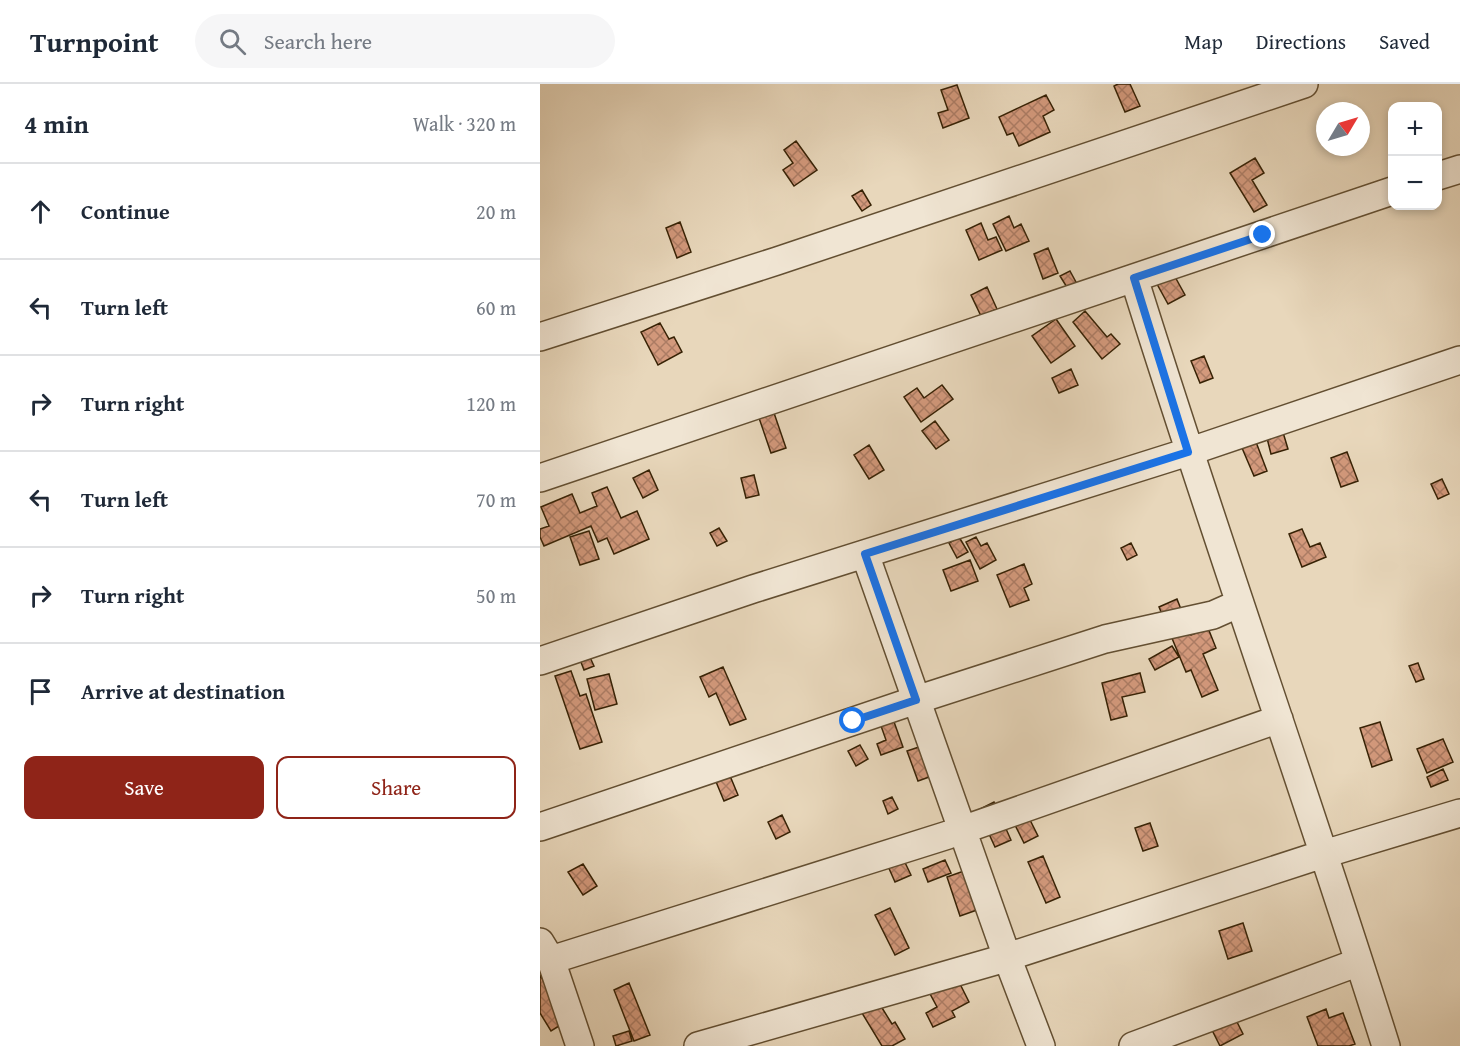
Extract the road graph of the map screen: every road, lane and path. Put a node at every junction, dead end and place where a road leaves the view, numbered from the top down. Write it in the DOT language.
graph roads {
  1 [pos="1304,84"];
  2 [pos="1460,169"];
  3 [pos="1442,174"];
  4 [pos="1388,192"];
  5 [pos="1134,278"];
  6 [pos="540,337"];
  7 [pos="1460,360"];
  8 [pos="1188,452"];
  9 [pos="540,478"];
  10 [pos="865,554"];
  11 [pos="1240,603"];
  12 [pos="540,661"];
  13 [pos="916,700"];
  14 [pos="1279,719"];
  15 [pos="1460,813"];
  16 [pos="540,827"];
  17 [pos="962,830"];
  18 [pos="1325,854"];
  19 [pos="543,947"];
  20 [pos="1007,957"];
  21 [pos="1359,962"];
  22 [pos="580,1046"];
  23 [pos="698,1046"];
  24 [pos="1041,1046"];
  25 [pos="1133,1046"];
  26 [pos="1386,1046"];
  1 -- 6 [label="street"];
  2 -- 3 [label="street"];
  4 -- 5 [label="street"];
  5 -- 8 [label="street"];
  5 -- 9 [label="street"];
  7 -- 8 [label="street"];
  8 -- 10 [label="street"];
  8 -- 11 [label="street"];
  10 -- 12 [label="street"];
  10 -- 13 [label="street"];
  11 -- 13 [label="street"];
  11 -- 14 [label="street"];
  13 -- 16 [label="street"];
  13 -- 17 [label="street"];
  14 -- 17 [label="street"];
  14 -- 18 [label="street"];
  15 -- 18 [label="street"];
  17 -- 19 [label="street"];
  17 -- 20 [label="street"];
  18 -- 20 [label="street"];
  18 -- 21 [label="street"];
  19 -- 22 [label="street"];
  20 -- 23 [label="street"];
  20 -- 24 [label="street"];
  21 -- 25 [label="street"];
  21 -- 26 [label="street"];
}
